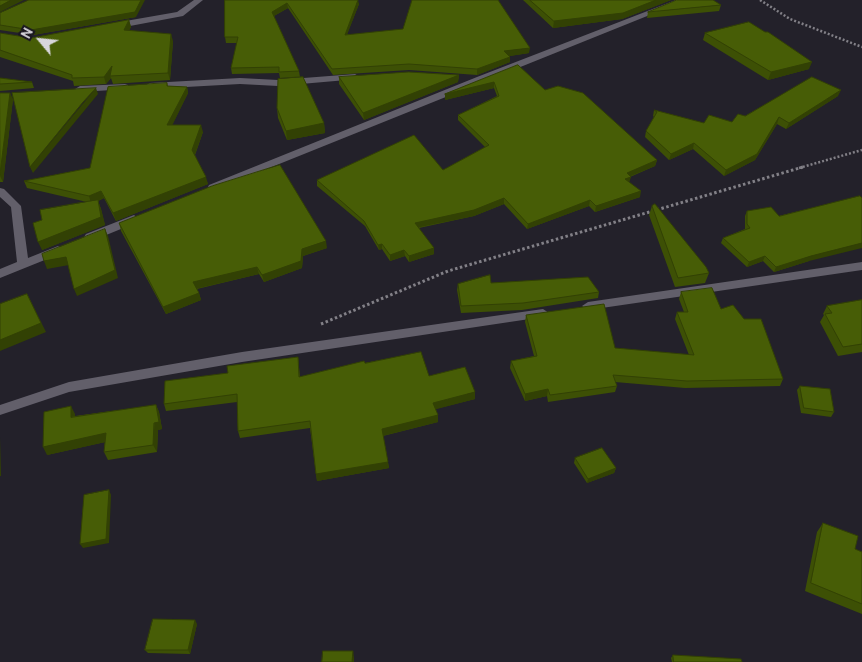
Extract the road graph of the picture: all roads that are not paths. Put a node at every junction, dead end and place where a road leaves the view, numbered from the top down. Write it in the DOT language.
graph roads {
  1 [pos="199,0"];
  2 [pos="683,0"];
  3 [pos="102,28"];
  4 [pos="364,77"];
  5 [pos="453,77"];
  6 [pos="480,79"];
  7 [pos="68,90"];
  8 [pos="206,190"];
  9 [pos="0,191"];
  10 [pos="142,216"];
  11 [pos="23,264"];
  12 [pos="862,266"];
  13 [pos="0,274"];
  14 [pos="577,308"];
  15 [pos="557,311"];
  16 [pos="0,410"];
  1 -- 3 [label="street"];
  2 -- 6 [label="street"];
  4 -- 7 [label="street"];
  5 -- 6 [label="street"];
  6 -- 8 [label="street"];
  9 -- 11 [label="street"];
  10 -- 11 [label="street"];
  11 -- 13 [label="street"];
  12 -- 14 [label="street"];
  15 -- 16 [label="street"];
}
